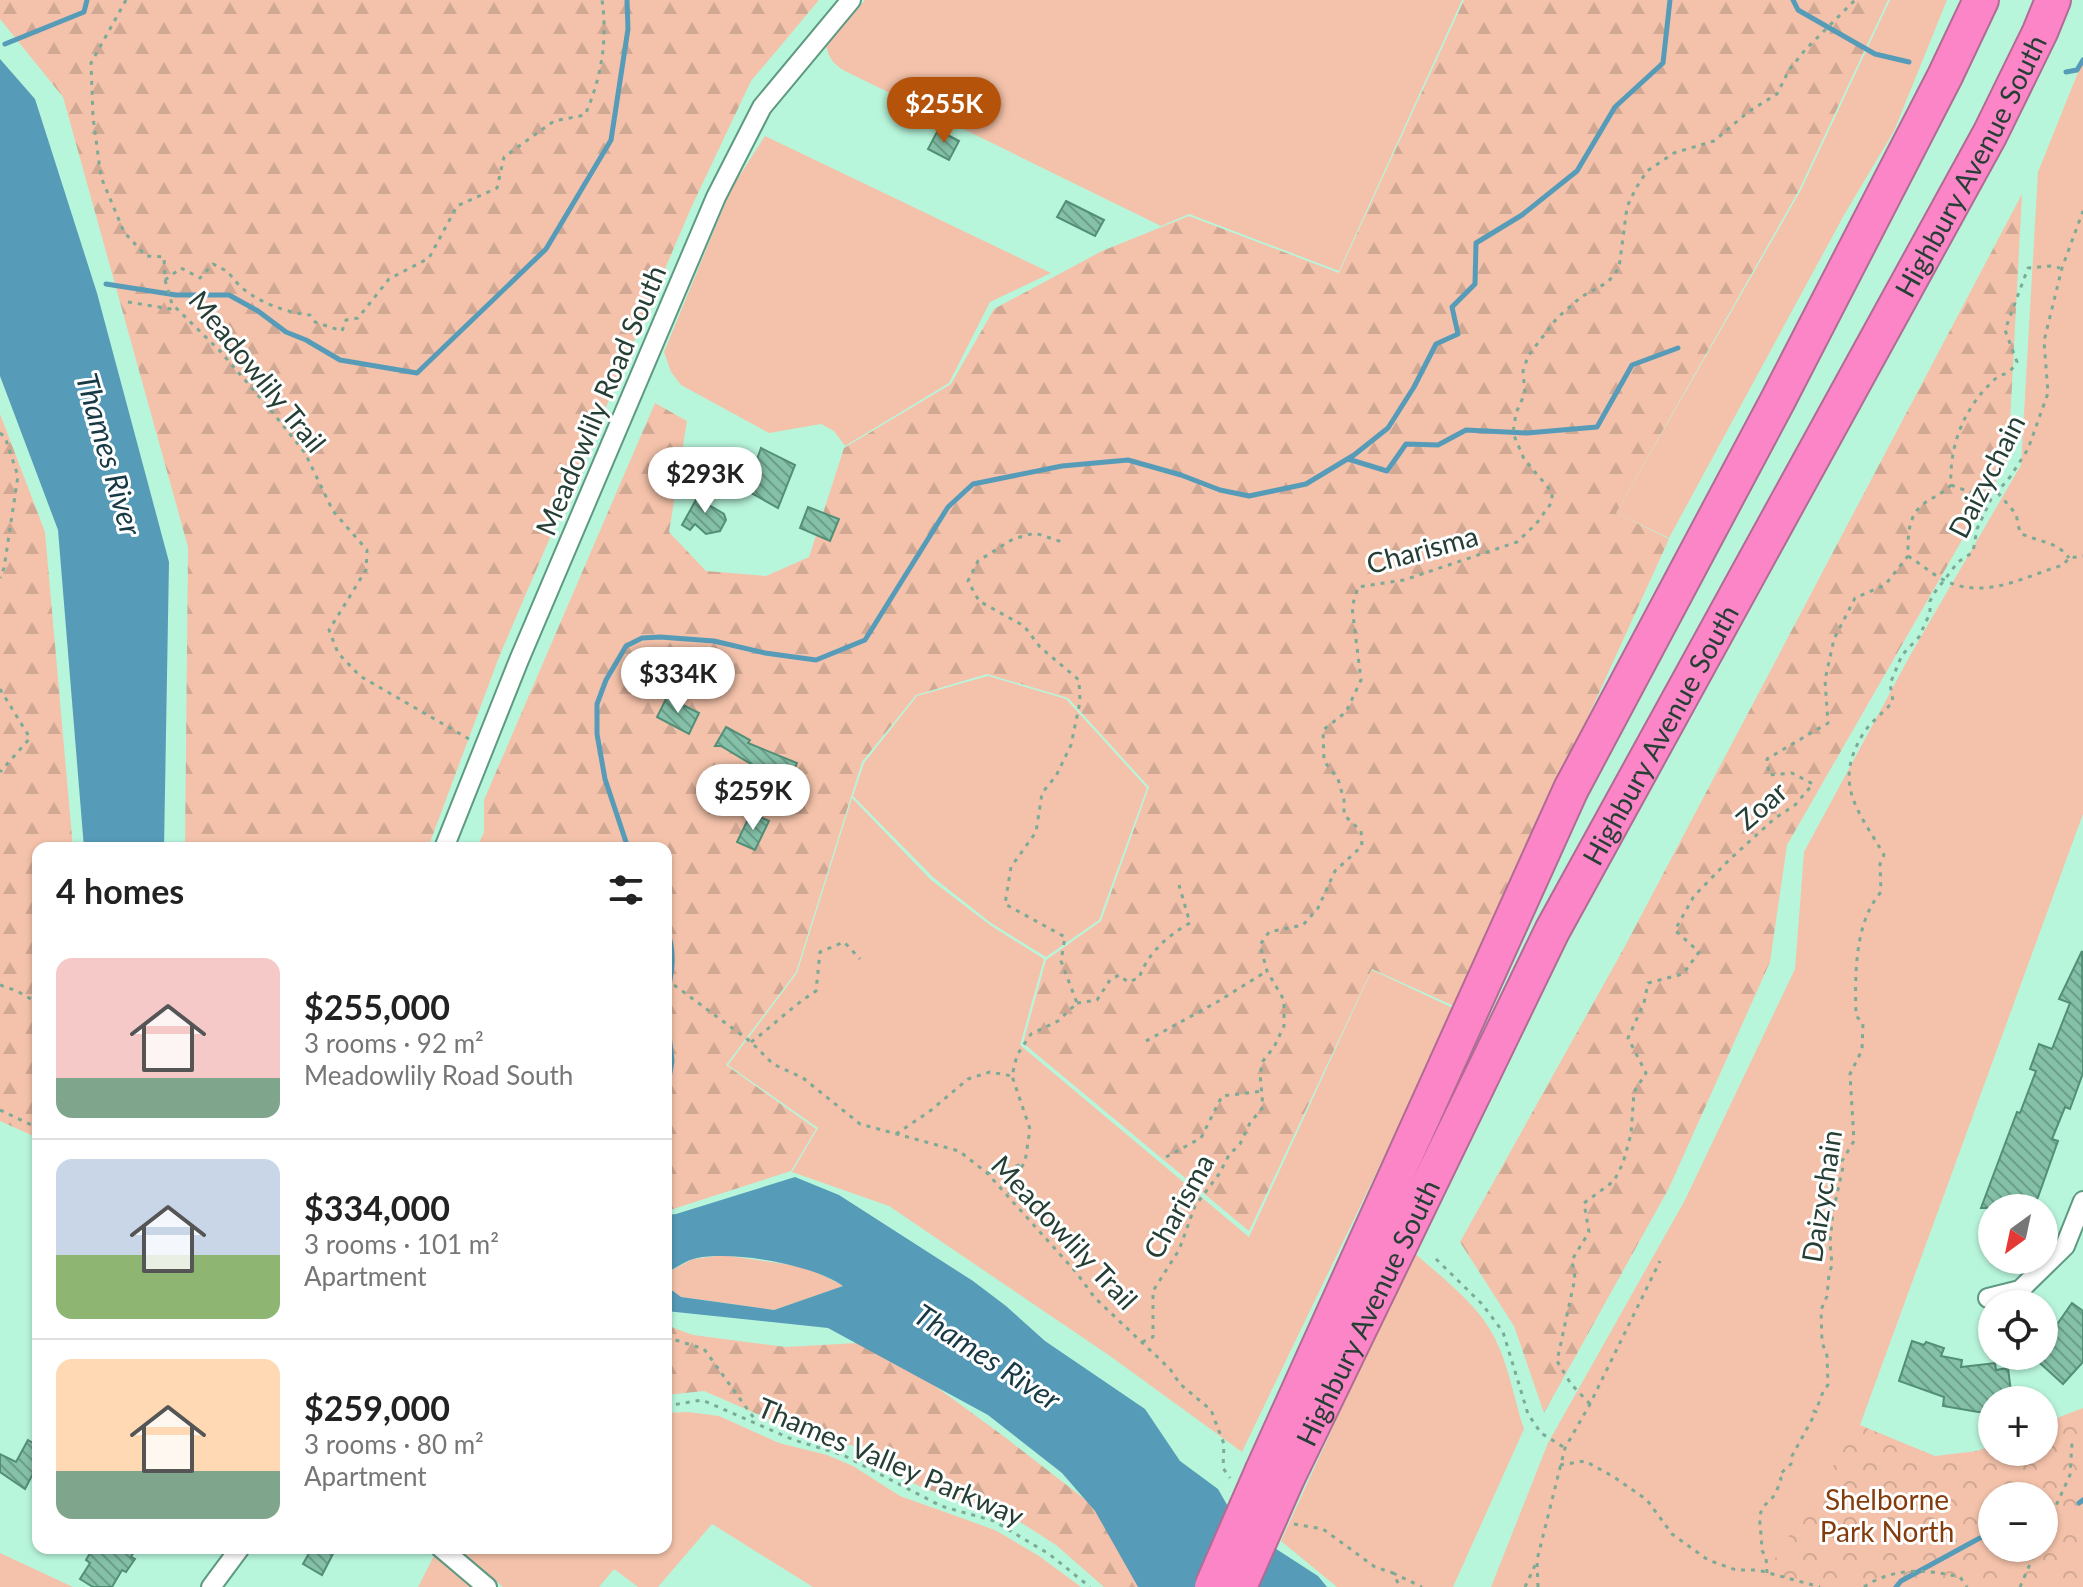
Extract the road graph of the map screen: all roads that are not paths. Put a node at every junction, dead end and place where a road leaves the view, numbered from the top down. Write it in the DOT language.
graph roads {
  1 [pos="851,0"];
  2 [pos="1981,0"];
  3 [pos="2053,0"];
  4 [pos="446,842"];
  5 [pos="2083,1201"];
  6 [pos="2020,1290"];
  7 [pos="1275,1474"];
  8 [pos="236,1554"];
  9 [pos="448,1554"];
  10 [pos="211,1587"];
  11 [pos="487,1587"];
  12 [pos="1212,1587"];
  13 [pos="1239,1587"];
  1 -- 4 [label="street, Meadowlily Road South"];
  2 -- 7 [label="highway, Highbury Avenue South"];
  3 -- 7 [label="highway, Highbury Avenue South"];
  5 -- 6 [label="street"];
  7 -- 12 [label="highway, bridge"];
  7 -- 13 [label="highway, bridge"];
  8 -- 10 [label="street"];
  9 -- 11 [label="street"];
}
